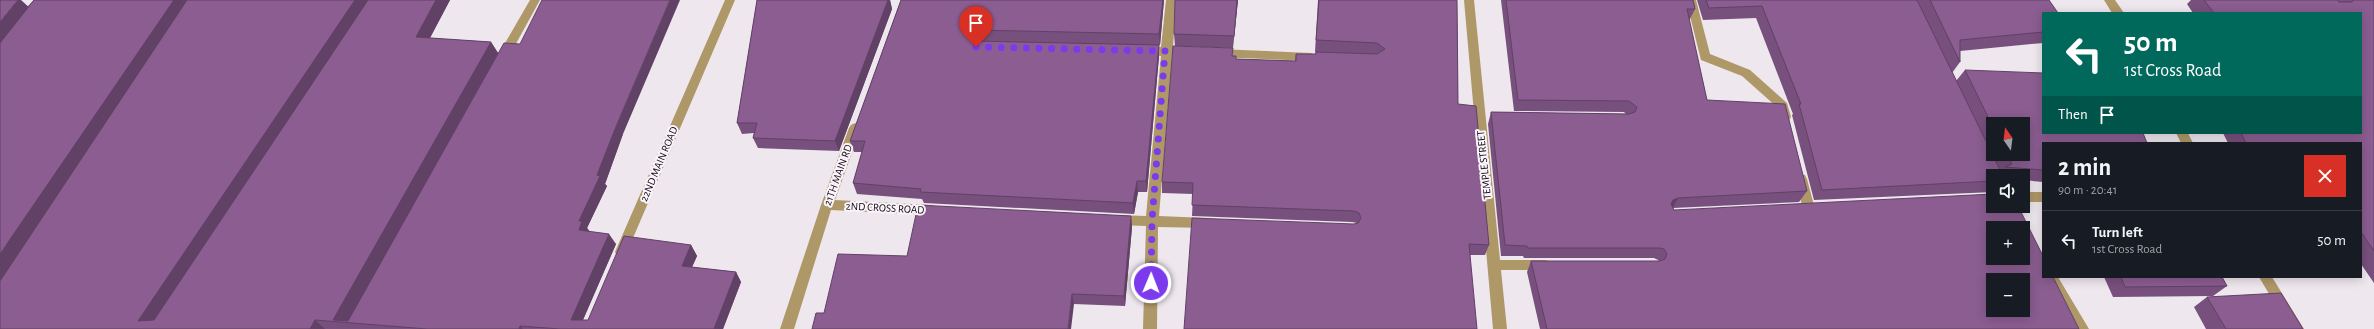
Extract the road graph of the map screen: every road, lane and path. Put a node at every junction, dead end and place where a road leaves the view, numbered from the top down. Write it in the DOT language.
graph roads {
  1 [pos="535,0"];
  2 [pos="730,0"];
  3 [pos="1171,0"];
  4 [pos="1469,0"];
  5 [pos="1690,0"];
  6 [pos="2109,0"];
  7 [pos="2117,12"];
  8 [pos="1134,50"];
  9 [pos="1165,51"];
  10 [pos="1320,58"];
  11 [pos="497,68"];
  12 [pos="859,117"];
  13 [pos="1480,117"];
  14 [pos="1495,118"];
  15 [pos="1788,128"];
  16 [pos="1797,165"];
  17 [pos="2030,197"];
  18 [pos="2042,197"];
  19 [pos="827,205"];
  20 [pos="1824,208"];
  21 [pos="1809,209"];
  22 [pos="1794,210"];
  23 [pos="946,211"];
  24 [pos="1105,219"];
  25 [pos="1152,221"];
  26 [pos="1216,224"];
  27 [pos="616,263"];
  28 [pos="1494,265"];
  29 [pos="1558,265"];
  30 [pos="2052,278"];
  31 [pos="2266,278"];
  32 [pos="787,329"];
  33 [pos="1150,329"];
  34 [pos="1500,329"];
  35 [pos="2082,329"];
  36 [pos="2297,329"];
  1 -- 11 [label="street"];
  2 -- 27 [label="street, 22ND MAIN ROAD"];
  3 -- 9 [label="street"];
  4 -- 13 [label="street, TEMPLE STREET"];
  5 -- 15 [label="street"];
  6 -- 7 [label="street"];
  8 -- 9 [label="street"];
  9 -- 10 [label="street"];
  9 -- 25 [label="street"];
  12 -- 19 [label="street, 21TH MAIN RD"];
  13 -- 14 [label="street"];
  13 -- 28 [label="street, TEMPLE STREET"];
  16 -- 21 [label="street"];
  17 -- 18 [label="street"];
  19 -- 23 [label="street, 2ND CROSS ROAD"];
  19 -- 32 [label="street, 21TH MAIN RD"];
  20 -- 21 [label="street"];
  21 -- 22 [label="street"];
  24 -- 25 [label="street"];
  25 -- 26 [label="street"];
  25 -- 33 [label="street"];
  28 -- 29 [label="street"];
  28 -- 34 [label="street, TEMPLE STREET"];
  30 -- 35 [label="street"];
  31 -- 36 [label="street"];
}
